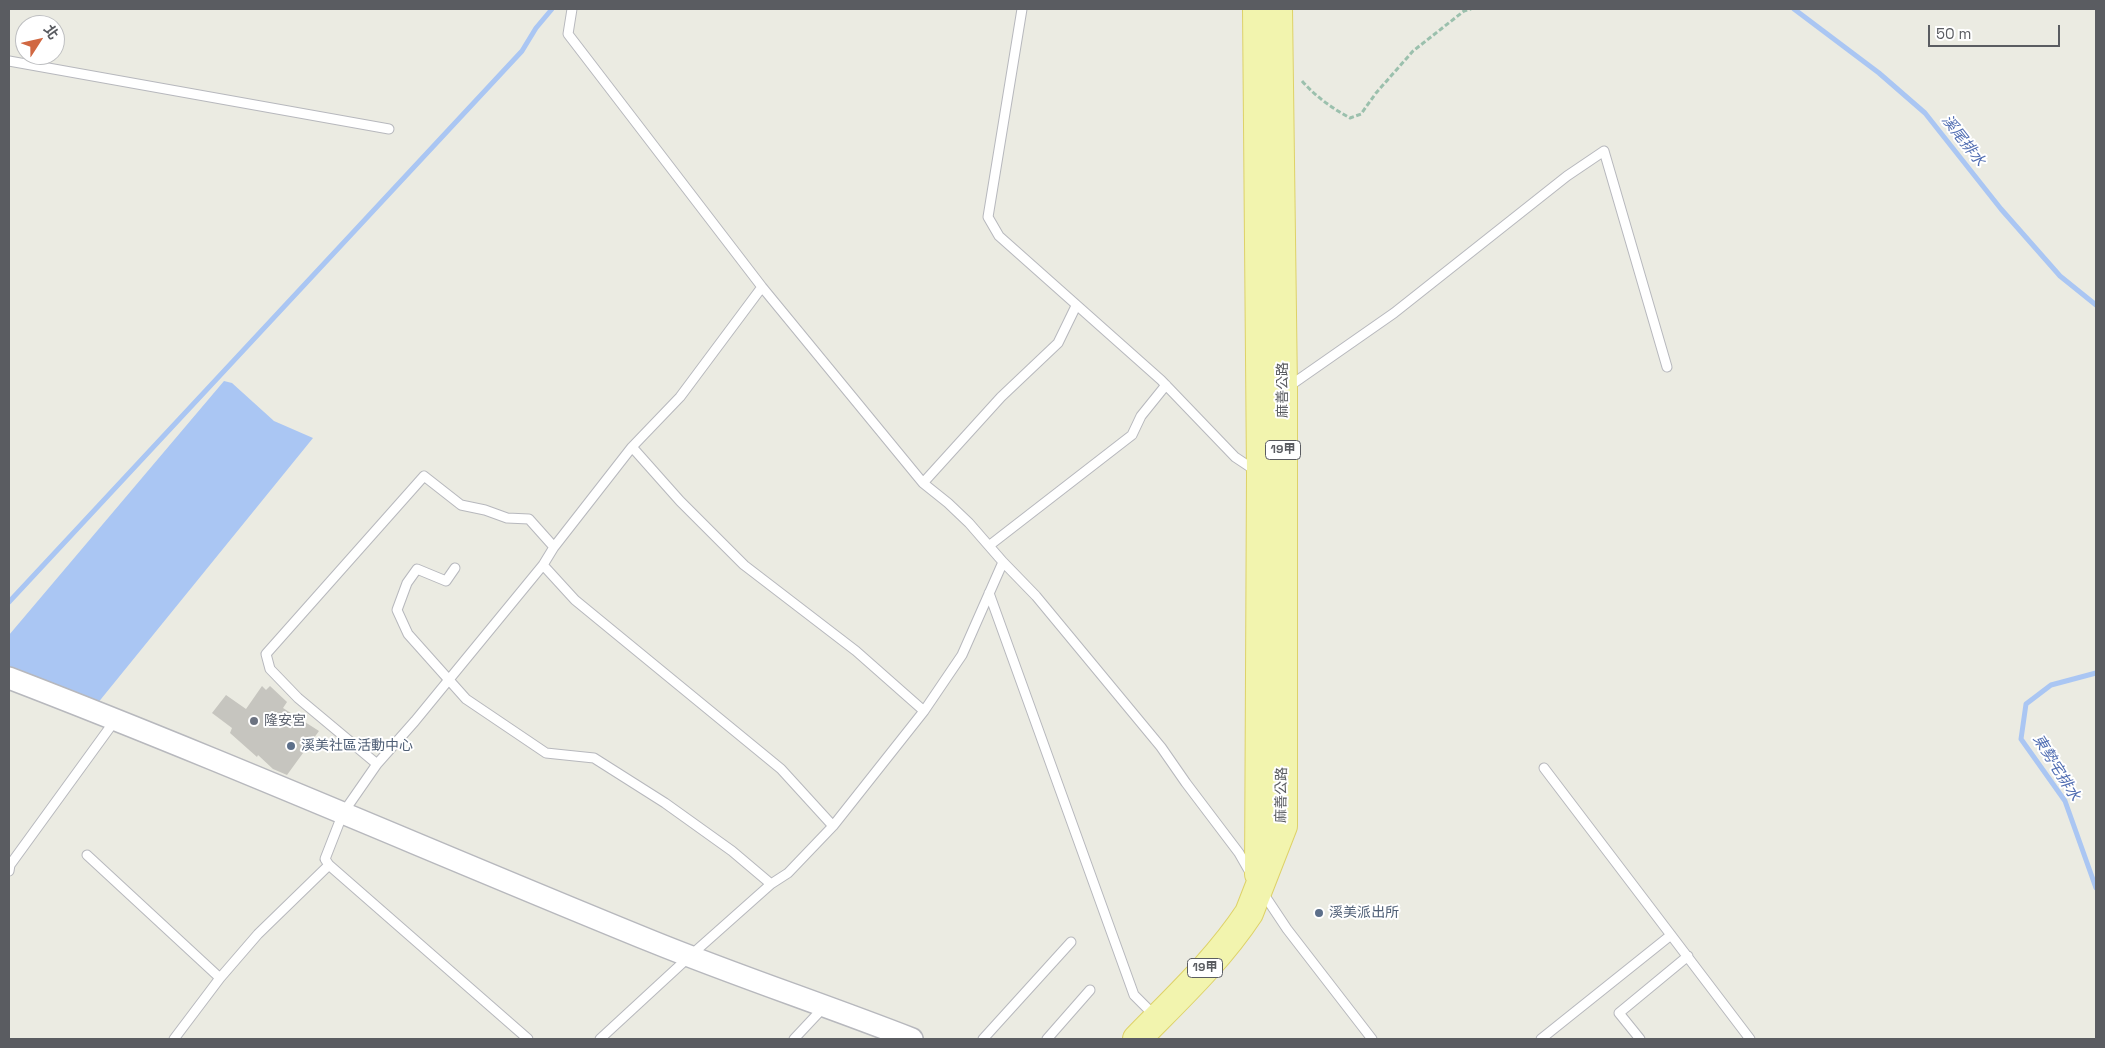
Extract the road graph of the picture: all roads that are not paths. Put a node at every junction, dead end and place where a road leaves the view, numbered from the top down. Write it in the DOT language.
graph roads {
  1 [pos="572,9"];
  2 [pos="1022,9"];
  3 [pos="1257,9"];
  4 [pos="1278,9"];
  5 [pos="9,60"];
  6 [pos="389,129"];
  7 [pos="762,286"];
  8 [pos="1076,306"];
  9 [pos="1667,367"];
  10 [pos="1166,385"];
  11 [pos="1283,390"];
  12 [pos="632,447"];
  13 [pos="1272,474"];
  14 [pos="923,483"];
  15 [pos="990,545"];
  16 [pos="554,546"];
  17 [pos="1003,562"];
  18 [pos="543,565"];
  19 [pos="455,568"];
  20 [pos="989,592"];
  21 [pos="9,678"];
  22 [pos="448,681"];
  23 [pos="924,711"];
  24 [pos="116,719"];
  25 [pos="377,764"];
  26 [pos="1544,768"];
  27 [pos="343,813"];
  28 [pos="833,826"];
  29 [pos="87,855"];
  30 [pos="329,865"];
  31 [pos="9,871"];
  32 [pos="771,884"];
  33 [pos="1259,888"];
  34 [pos="1671,935"];
  35 [pos="1071,942"];
  36 [pos="690,956"];
  37 [pos="1688,956"];
  38 [pos="220,978"];
  39 [pos="1090,990"];
  40 [pos="826,1005"];
  41 [pos="1157,1019"];
  42 [pos="174,1039"];
  43 [pos="528,1039"];
  44 [pos="600,1039"];
  45 [pos="794,1039"];
  46 [pos="912,1039"];
  47 [pos="983,1039"];
  48 [pos="1047,1039"];
  49 [pos="1137,1039"];
  50 [pos="1372,1039"];
  51 [pos="1541,1039"];
  52 [pos="1640,1039"];
  53 [pos="1750,1039"];
  1 -- 7 [label="lane"];
  2 -- 8 [label="lane"];
  3 -- 13 [label="main road, 麻善公路 / 19甲"];
  4 -- 11 [label="main road, 麻善公路 / 19甲"];
  5 -- 6 [label="lane"];
  7 -- 12 [label="lane"];
  7 -- 14 [label="lane"];
  8 -- 10 [label="lane"];
  8 -- 14 [label="lane"];
  9 -- 11 [label="lane"];
  10 -- 13 [label="lane"];
  10 -- 15 [label="lane"];
  11 -- 13 [label="main road, 麻善公路 / 19甲"];
  12 -- 16 [label="lane"];
  12 -- 23 [label="lane"];
  13 -- 33 [label="main road, 麻善公路 / 19甲"];
  14 -- 15 [label="lane"];
  15 -- 17 [label="lane"];
  16 -- 18 [label="lane"];
  16 -- 25 [label="lane"];
  17 -- 20 [label="lane"];
  17 -- 33 [label="lane"];
  18 -- 22 [label="lane"];
  18 -- 28 [label="lane"];
  19 -- 22 [label="lane"];
  20 -- 23 [label="lane"];
  20 -- 41 [label="lane"];
  21 -- 24 [label="street"];
  22 -- 25 [label="lane"];
  22 -- 32 [label="lane"];
  23 -- 28 [label="lane"];
  24 -- 27 [label="street"];
  24 -- 31 [label="lane"];
  25 -- 27 [label="lane"];
  26 -- 34 [label="lane"];
  27 -- 30 [label="lane"];
  27 -- 36 [label="street"];
  28 -- 32 [label="lane"];
  29 -- 38 [label="lane"];
  30 -- 38 [label="lane"];
  30 -- 43 [label="lane"];
  32 -- 36 [label="lane"];
  33 -- 41 [label="main road, 麻善公路 / 19甲"];
  33 -- 50 [label="lane"];
  34 -- 37 [label="lane"];
  34 -- 51 [label="lane"];
  35 -- 47 [label="lane"];
  36 -- 40 [label="street"];
  36 -- 44 [label="lane"];
  37 -- 52 [label="lane"];
  37 -- 53 [label="lane"];
  38 -- 42 [label="lane"];
  39 -- 48 [label="lane"];
  40 -- 45 [label="lane"];
  40 -- 46 [label="street"];
  41 -- 49 [label="main road, 麻善公路 / 19甲"];
}
